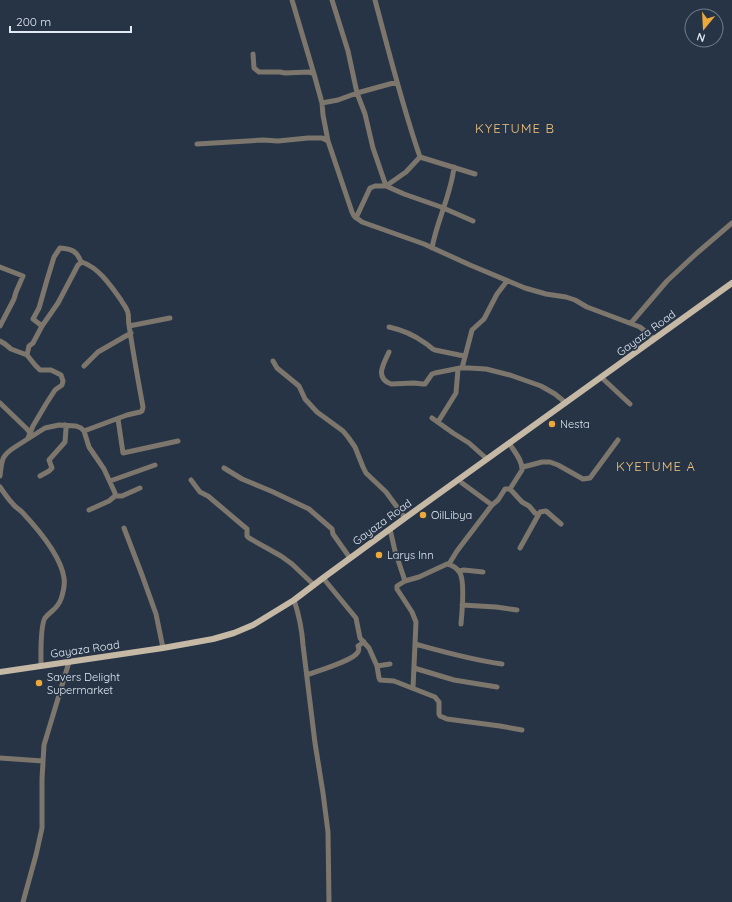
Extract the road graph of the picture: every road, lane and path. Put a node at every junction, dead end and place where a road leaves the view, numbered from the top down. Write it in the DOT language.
graph roads {
  1 [pos="292,0"];
  2 [pos="332,0"];
  3 [pos="375,0"];
  4 [pos="253,54"];
  5 [pos="314,74"];
  6 [pos="397,82"];
  7 [pos="357,93"];
  8 [pos="322,103"];
  9 [pos="328,141"];
  10 [pos="197,144"];
  11 [pos="420,156"];
  12 [pos="454,167"];
  13 [pos="475,174"];
  14 [pos="386,186"];
  15 [pos="444,208"];
  16 [pos="356,218"];
  17 [pos="473,222"];
  18 [pos="732,223"];
  19 [pos="432,248"];
  20 [pos="81,262"];
  21 [pos="0,267"];
  22 [pos="507,281"];
  23 [pos="731,286"];
  24 [pos="170,318"];
  25 [pos="630,323"];
  26 [pos="0,326"];
  27 [pos="42,326"];
  28 [pos="129,326"];
  29 [pos="389,327"];
  30 [pos="131,333"];
  31 [pos="654,339"];
  32 [pos="0,341"];
  33 [pos="389,352"];
  34 [pos="27,355"];
  35 [pos="464,356"];
  36 [pos="273,361"];
  37 [pos="84,366"];
  38 [pos="460,369"];
  39 [pos="601,377"];
  40 [pos="0,403"];
  41 [pos="566,403"];
  42 [pos="630,404"];
  43 [pos="118,418"];
  44 [pos="432,418"];
  45 [pos="438,422"];
  46 [pos="65,425"];
  47 [pos="84,431"];
  48 [pos="29,436"];
  49 [pos="618,440"];
  50 [pos="178,442"];
  51 [pos="509,443"];
  52 [pos="1,457"];
  53 [pos="487,459"];
  54 [pos="155,464"];
  55 [pos="523,467"];
  56 [pos="224,468"];
  57 [pos="0,476"];
  58 [pos="40,476"];
  59 [pos="190,480"];
  60 [pos="110,481"];
  61 [pos="462,483"];
  62 [pos="0,487"];
  63 [pos="140,488"];
  64 [pos="510,489"];
  65 [pos="115,496"];
  66 [pos="492,505"];
  67 [pos="89,510"];
  68 [pos="535,513"];
  69 [pos="405,518"];
  70 [pos="561,524"];
  71 [pos="124,528"];
  72 [pos="390,529"];
  73 [pos="520,548"];
  74 [pos="350,558"];
  75 [pos="449,564"];
  76 [pos="459,571"];
  77 [pos="483,572"];
  78 [pos="323,578"];
  79 [pos="405,581"];
  80 [pos="314,585"];
  81 [pos="294,600"];
  82 [pos="462,605"];
  83 [pos="517,610"];
  84 [pos="461,624"];
  85 [pos="364,642"];
  86 [pos="415,644"];
  87 [pos="163,648"];
  88 [pos="69,662"];
  89 [pos="390,664"];
  90 [pos="502,664"];
  91 [pos="41,666"];
  92 [pos="377,666"];
  93 [pos="414,668"];
  94 [pos="0,672"];
  95 [pos="307,675"];
  96 [pos="497,687"];
  97 [pos="413,688"];
  98 [pos="522,730"];
  99 [pos="0,758"];
  100 [pos="43,761"];
  101 [pos="23,902"];
  102 [pos="329,902"];
  1 -- 5 [label="street"];
  2 -- 7 [label="street"];
  3 -- 6 [label="street"];
  4 -- 5 [label="street"];
  5 -- 8 [label="street"];
  6 -- 7 [label="street"];
  6 -- 11 [label="street"];
  7 -- 8 [label="street"];
  7 -- 14 [label="street"];
  8 -- 9 [label="street"];
  9 -- 10 [label="street"];
  9 -- 16 [label="street"];
  11 -- 12 [label="street"];
  11 -- 14 [label="street"];
  12 -- 13 [label="street"];
  12 -- 15 [label="street"];
  14 -- 15 [label="street"];
  14 -- 16 [label="street"];
  15 -- 17 [label="street"];
  15 -- 19 [label="street"];
  16 -- 19 [label="street"];
  18 -- 25 [label="street"];
  19 -- 22 [label="street"];
  20 -- 27 [label="street"];
  20 -- 27 [label="street"];
  20 -- 28 [label="street"];
  21 -- 26 [label="street"];
  22 -- 25 [label="street"];
  22 -- 35 [label="street"];
  23 -- 31 [label="main road, Gayaza Road"];
  24 -- 28 [label="street"];
  25 -- 31 [label="street"];
  27 -- 34 [label="street"];
  28 -- 30 [label="street"];
  29 -- 35 [label="street"];
  30 -- 37 [label="street"];
  30 -- 43 [label="street"];
  31 -- 39 [label="main road, Gayaza Road"];
  32 -- 34 [label="street"];
  33 -- 38 [label="street"];
  34 -- 48 [label="street"];
  35 -- 38 [label="street"];
  36 -- 69 [label="street"];
  38 -- 41 [label="street"];
  38 -- 45 [label="street"];
  39 -- 41 [label="main road, Gayaza Road"];
  39 -- 42 [label="street"];
  40 -- 48 [label="street"];
  41 -- 51 [label="main road, Gayaza Road"];
  43 -- 47 [label="street"];
  43 -- 50 [label="street"];
  44 -- 45 [label="street"];
  45 -- 53 [label="street"];
  46 -- 47 [label="street"];
  46 -- 48 [label="street"];
  46 -- 58 [label="street"];
  47 -- 60 [label="street"];
  48 -- 52 [label="street"];
  49 -- 55 [label="street"];
  51 -- 53 [label="main road, Gayaza Road"];
  51 -- 55 [label="street"];
  52 -- 57 [label="street"];
  53 -- 69 [label="main road, Gayaza Road"];
  54 -- 60 [label="street"];
  55 -- 64 [label="street"];
  56 -- 74 [label="street"];
  59 -- 80 [label="street"];
  60 -- 65 [label="street"];
  61 -- 66 [label="street"];
  62 -- 91 [label="street"];
  63 -- 65 [label="street"];
  64 -- 66 [label="street"];
  64 -- 68 [label="street"];
  65 -- 67 [label="street"];
  66 -- 75 [label="street"];
  69 -- 72 [label="main road, Gayaza Road"];
  70 -- 73 [label="street"];
  71 -- 87 [label="street"];
  72 -- 74 [label="main road, Gayaza Road"];
  72 -- 79 [label="street"];
  74 -- 78 [label="main road, Gayaza Road"];
  75 -- 76 [label="street"];
  75 -- 79 [label="street"];
  76 -- 77 [label="street"];
  76 -- 82 [label="street"];
  78 -- 80 [label="main road, Gayaza Road"];
  78 -- 85 [label="street"];
  79 -- 86 [label="street"];
  80 -- 81 [label="main road, Gayaza Road"];
  81 -- 87 [label="main road, Gayaza Road"];
  81 -- 95 [label="street"];
  82 -- 83 [label="street"];
  82 -- 84 [label="street"];
  85 -- 92 [label="street"];
  85 -- 95 [label="street"];
  86 -- 90 [label="street"];
  86 -- 93 [label="street"];
  87 -- 88 [label="main road, Gayaza Road"];
  88 -- 91 [label="main road, Gayaza Road"];
  88 -- 100 [label="street"];
  89 -- 92 [label="street"];
  91 -- 94 [label="main road, Gayaza Road"];
  92 -- 97 [label="street"];
  93 -- 96 [label="street"];
  93 -- 97 [label="street"];
  95 -- 102 [label="street"];
  97 -- 98 [label="street"];
  99 -- 100 [label="street"];
  100 -- 101 [label="street"];
}
